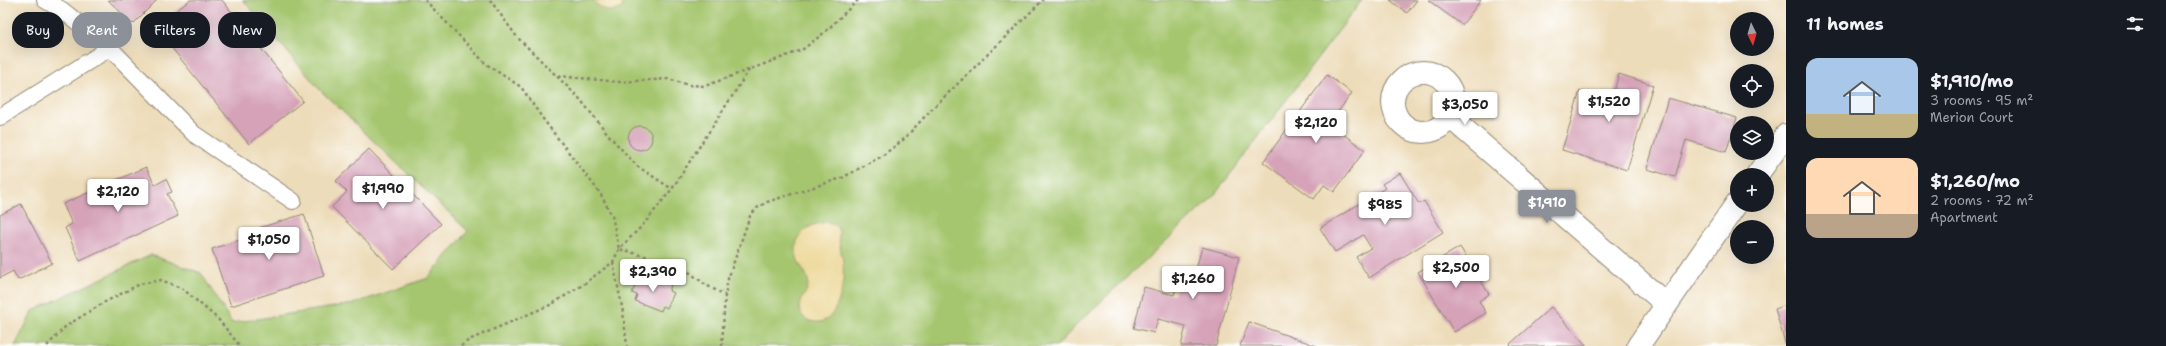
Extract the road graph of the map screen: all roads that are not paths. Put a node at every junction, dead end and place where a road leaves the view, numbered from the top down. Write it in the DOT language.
graph roads {
  1 [pos="45,0"];
  2 [pos="72,18"];
  3 [pos="110,48"];
  4 [pos="0,117"];
  5 [pos="1450,117"];
  6 [pos="1786,135"];
  7 [pos="1762,168"];
  8 [pos="293,201"];
  9 [pos="1731,212"];
  10 [pos="1666,304"];
  11 [pos="1638,346"];
  1 -- 2 [label="lane"];
  3 -- 4 [label="lane"];
  3 -- 8 [label="lane"];
  5 -- 10 [label="street"];
  6 -- 7 [label="street"];
  9 -- 10 [label="street"];
  10 -- 11 [label="street"];
}
